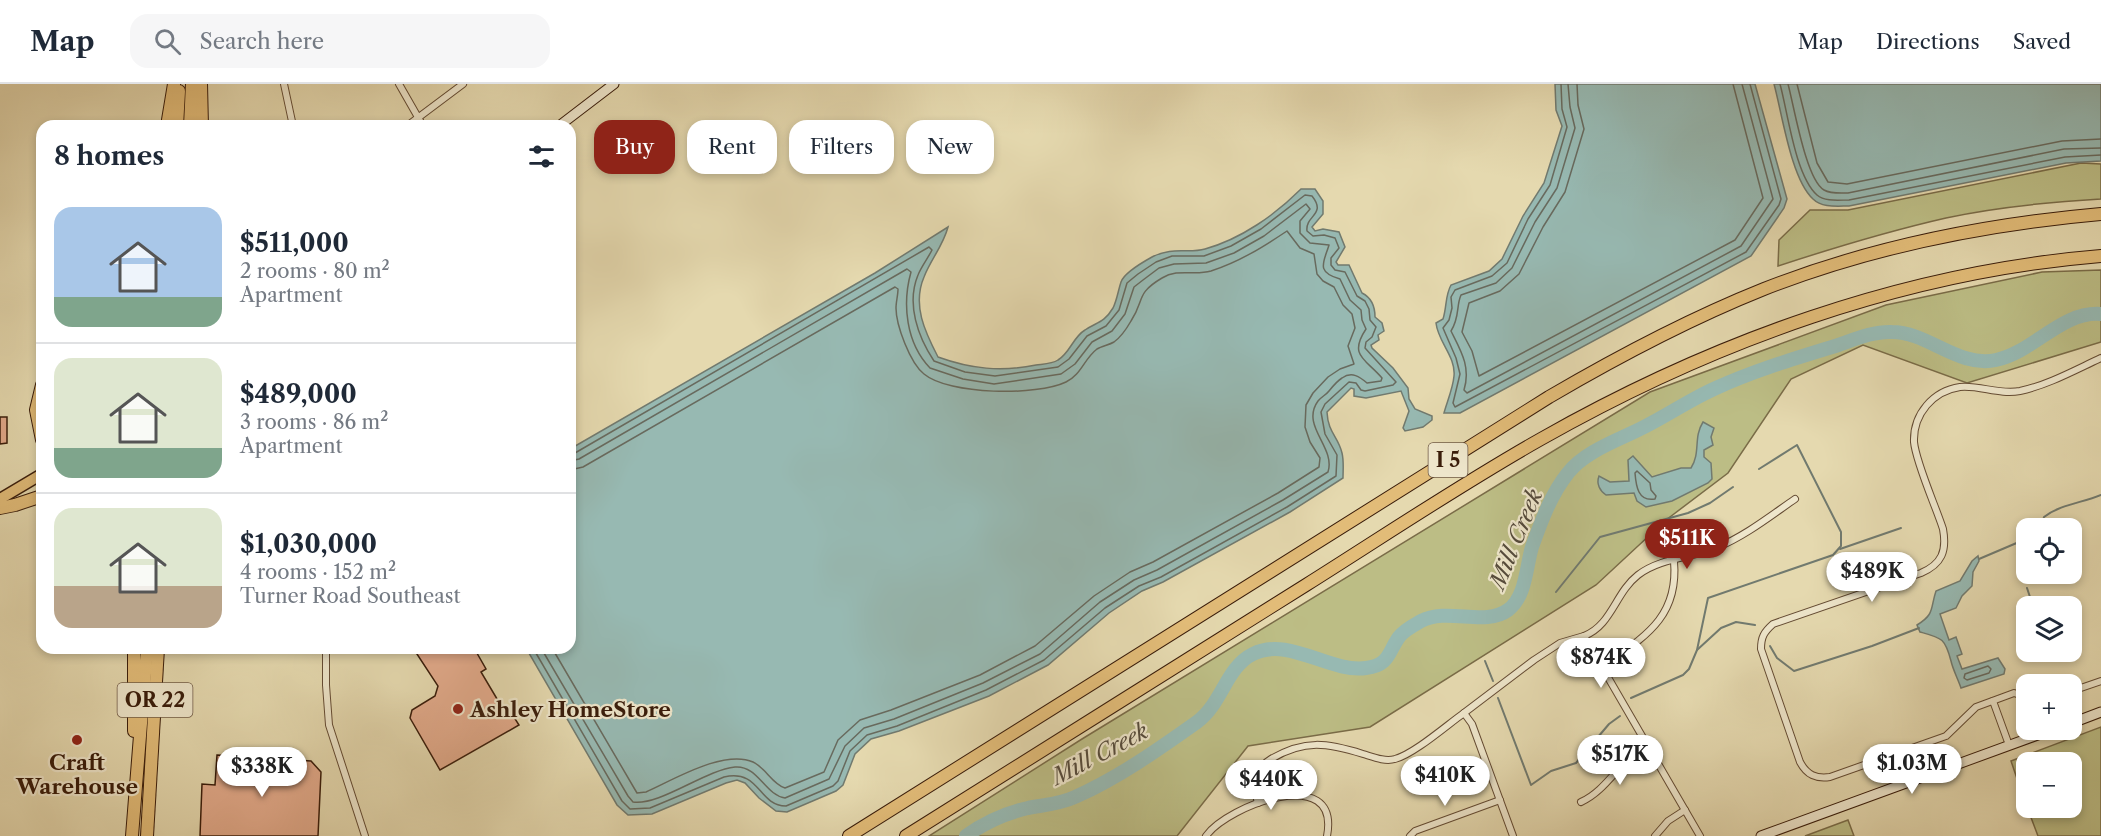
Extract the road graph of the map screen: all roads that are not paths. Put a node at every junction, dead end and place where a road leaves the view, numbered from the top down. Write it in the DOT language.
graph roads {
  1 [pos="174,84"];
  2 [pos="180,84"];
  3 [pos="192,84"];
  4 [pos="201,84"];
  5 [pos="284,84"];
  6 [pos="399,84"];
  7 [pos="463,84"];
  8 [pos="614,84"];
  9 [pos="418,118"];
  10 [pos="168,120"];
  11 [pos="177,120"];
  12 [pos="190,120"];
  13 [pos="202,120"];
  14 [pos="292,120"];
  15 [pos="415,120"];
  16 [pos="566,120"];
  17 [pos="2101,214"];
  18 [pos="2101,256"];
  19 [pos="2101,358"];
  20 [pos="36,478"];
  21 [pos="36,498"];
  22 [pos="1795,499"];
  23 [pos="0,500"];
  24 [pos="0,508"];
  25 [pos="1674,561"];
  26 [pos="1584,636"];
  27 [pos="134,654"];
  28 [pos="146,654"];
  29 [pos="158,654"];
  30 [pos="166,654"];
  31 [pos="326,654"];
  32 [pos="1602,668"];
  33 [pos="2101,681"];
  34 [pos="2082,688"];
  35 [pos="2016,694"];
  36 [pos="1993,701"];
  37 [pos="2101,712"];
  38 [pos="1464,713"];
  39 [pos="2082,719"];
  40 [pos="2023,740"];
  41 [pos="1647,745"];
  42 [pos="2009,745"];
  43 [pos="152,752"];
  44 [pos="137,762"];
  45 [pos="1500,800"];
  46 [pos="1581,802"];
  47 [pos="1258,803"];
  48 [pos="1685,810"];
  49 [pos="132,836"];
  50 [pos="147,836"];
  51 [pos="365,836"];
  52 [pos="849,836"];
  53 [pos="906,836"];
  54 [pos="1206,836"];
  55 [pos="1327,836"];
  56 [pos="1410,836"];
  57 [pos="1513,836"];
  58 [pos="1655,836"];
  59 [pos="1701,836"];
  60 [pos="1761,836"];
  1 -- 10 [label="highway"];
  2 -- 11 [label="highway"];
  3 -- 12 [label="highway"];
  4 -- 13 [label="highway"];
  5 -- 14 [label="street"];
  6 -- 9 [label="street"];
  7 -- 9 [label="street"];
  8 -- 16 [label="main road"];
  9 -- 15 [label="street"];
  17 -- 52 [label="highway, I 5"];
  18 -- 53 [label="highway, I 5"];
  19 -- 36 [label="street"];
  20 -- 23 [label="main road"];
  21 -- 24 [label="highway"];
  22 -- 25 [label="street"];
  25 -- 26 [label="street"];
  25 -- 32 [label="street"];
  26 -- 32 [label="street"];
  26 -- 38 [label="street"];
  27 -- 44 [label="highway"];
  28 -- 44 [label="highway, OR 22"];
  29 -- 43 [label="highway, OR 22"];
  30 -- 43 [label="highway"];
  31 -- 51 [label="street"];
  32 -- 41 [label="street"];
  33 -- 34 [label="street"];
  35 -- 36 [label="street"];
  36 -- 42 [label="street"];
  37 -- 39 [label="main road"];
  38 -- 45 [label="street"];
  38 -- 47 [label="street"];
  40 -- 42 [label="main road"];
  41 -- 46 [label="street"];
  41 -- 48 [label="street"];
  42 -- 60 [label="main road"];
  43 -- 50 [label="highway, OR 22"];
  44 -- 49 [label="highway, OR 22"];
  45 -- 56 [label="street"];
  45 -- 57 [label="street"];
  47 -- 54 [label="street"];
  47 -- 55 [label="street"];
  48 -- 58 [label="street"];
  48 -- 59 [label="street"];
}
